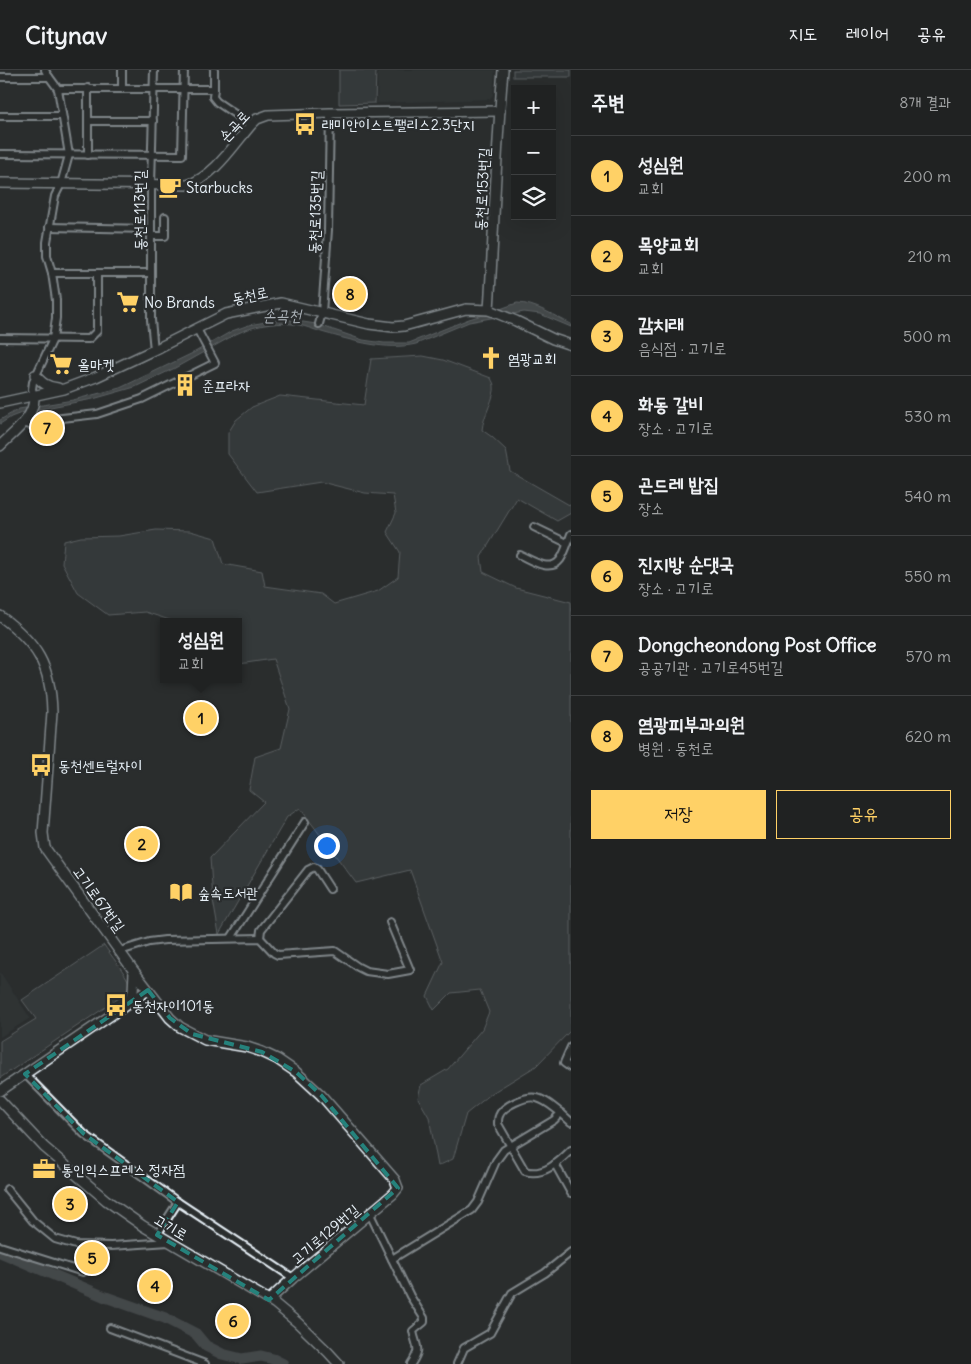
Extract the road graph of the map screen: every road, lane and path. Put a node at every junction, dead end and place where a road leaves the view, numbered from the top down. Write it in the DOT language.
graph roads {
  1 [pos="45,70"];
  2 [pos="122,70"];
  3 [pos="154,70"];
  4 [pos="184,70"];
  5 [pos="214,70"];
  6 [pos="504,70"];
  7 [pos="22,74"];
  8 [pos="0,77"];
  9 [pos="49,77"];
  10 [pos="88,88"];
  11 [pos="122,88"];
  12 [pos="153,88"];
  13 [pos="183,88"];
  14 [pos="58,89"];
  15 [pos="214,89"];
  16 [pos="500,111"];
  17 [pos="330,112"];
  18 [pos="0,116"];
  19 [pos="62,116"];
  20 [pos="88,121"];
  21 [pos="153,121"];
  22 [pos="251,125"];
  23 [pos="0,154"];
  24 [pos="69,155"];
  25 [pos="88,155"];
  26 [pos="152,155"];
  27 [pos="0,183"];
  28 [pos="61,184"];
  29 [pos="152,185"];
  30 [pos="165,218"];
  31 [pos="49,227"];
  32 [pos="152,232"];
  33 [pos="52,273"];
  34 [pos="97,273"];
  35 [pos="152,273"];
  36 [pos="489,310"];
  37 [pos="322,313"];
  38 [pos="319,324"];
  39 [pos="197,329"];
  40 [pos="0,338"];
  41 [pos="52,338"];
  42 [pos="571,345"];
  43 [pos="154,350"];
  44 [pos="35,375"];
  45 [pos="64,389"];
  46 [pos="34,396"];
  47 [pos="0,403"];
  48 [pos="25,420"];
  49 [pos="0,446"];
  50 [pos="534,527"];
  51 [pos="571,534"];
  52 [pos="567,543"];
  53 [pos="520,555"];
  54 [pos="0,616"];
  55 [pos="305,822"];
  56 [pos="330,889"];
  57 [pos="390,922"];
  58 [pos="231,938"];
  59 [pos="260,938"];
  60 [pos="120,951"];
  61 [pos="134,972"];
  62 [pos="148,990"];
  63 [pos="124,1006"];
  64 [pos="571,1047"];
  65 [pos="571,1068"];
  66 [pos="25,1074"];
  67 [pos="0,1091"];
  68 [pos="0,1100"];
  69 [pos="561,1113"];
  70 [pos="571,1122"];
  71 [pos="510,1147"];
  72 [pos="571,1150"];
  73 [pos="555,1164"];
  74 [pos="6,1189"];
  75 [pos="571,1193"];
  76 [pos="178,1202"];
  77 [pos="370,1214"];
  78 [pos="157,1235"];
  79 [pos="169,1242"];
  80 [pos="0,1246"];
  81 [pos="571,1252"];
  82 [pos="392,1260"];
  83 [pos="83,1272"];
  84 [pos="293,1278"];
  85 [pos="269,1300"];
  86 [pos="110,1328"];
  87 [pos="205,1364"];
  88 [pos="339,1364"];
  89 [pos="412,1364"];
  90 [pos="457,1364"];
  1 -- 9 [label="street"];
  2 -- 11 [label="street"];
  3 -- 12 [label="street, 동천로113번길"];
  4 -- 13 [label="street"];
  5 -- 15 [label="street"];
  6 -- 16 [label="street, 동천로153번길"];
  7 -- 8 [label="street"];
  7 -- 9 [label="street"];
  9 -- 14 [label="street"];
  10 -- 11 [label="street"];
  10 -- 14 [label="street"];
  10 -- 20 [label="street"];
  11 -- 12 [label="street"];
  12 -- 13 [label="street"];
  12 -- 21 [label="street, 동천로113번길"];
  13 -- 15 [label="street"];
  13 -- 26 [label="street"];
  14 -- 19 [label="street"];
  15 -- 22 [label="street"];
  16 -- 17 [label="street, 손곡로"];
  16 -- 36 [label="street, 동천로153번길"];
  17 -- 22 [label="street, 손곡로"];
  17 -- 37 [label="street, 동천로135번길"];
  18 -- 19 [label="street"];
  19 -- 24 [label="street"];
  20 -- 21 [label="street"];
  20 -- 25 [label="street"];
  21 -- 26 [label="street, 동천로113번길"];
  22 -- 29 [label="street, 손곡로"];
  23 -- 24 [label="street"];
  24 -- 25 [label="street"];
  24 -- 28 [label="street"];
  25 -- 26 [label="street"];
  26 -- 29 [label="street, 동천로113번길"];
  27 -- 28 [label="street, 손곡로"];
  28 -- 29 [label="street, 손곡로"];
  28 -- 31 [label="street"];
  29 -- 32 [label="street, 동천로113번길"];
  30 -- 32 [label="street"];
  31 -- 32 [label="street"];
  31 -- 33 [label="street"];
  32 -- 35 [label="street, 동천로113번길"];
  33 -- 34 [label="street"];
  33 -- 41 [label="street"];
  34 -- 35 [label="street"];
  34 -- 41 [label="street"];
  35 -- 43 [label="street, 동천로113번길"];
  36 -- 37 [label="street, 동천로"];
  36 -- 42 [label="street, 동천로"];
  37 -- 38 [label="street, 동천로135번길"];
  37 -- 39 [label="street, 동천로"];
  39 -- 43 [label="street, 동천로"];
  39 -- 48 [label="street"];
  40 -- 41 [label="street"];
  41 -- 44 [label="street"];
  43 -- 45 [label="street, 동천로"];
  44 -- 45 [label="street"];
  44 -- 46 [label="street"];
  45 -- 46 [label="street, 동천로"];
  46 -- 47 [label="street, 동천로"];
  46 -- 48 [label="street"];
  48 -- 49 [label="street"];
  50 -- 52 [label="street"];
  51 -- 52 [label="street"];
  52 -- 53 [label="street"];
  54 -- 60 [label="street, 고기로67번길"];
  55 -- 58 [label="street"];
  56 -- 59 [label="street"];
  57 -- 59 [label="street"];
  58 -- 59 [label="street, 고기로67번길"];
  58 -- 60 [label="street, 고기로67번길"];
  60 -- 61 [label="street"];
  61 -- 62 [label="street"];
  61 -- 63 [label="street"];
  62 -- 63 [label="street"];
  62 -- 77 [label="street, 고기로129번길"];
  63 -- 66 [label="street"];
  64 -- 65 [label="street"];
  66 -- 67 [label="street"];
  66 -- 76 [label="street"];
  68 -- 78 [label="street, 고기로"];
  69 -- 70 [label="street"];
  69 -- 71 [label="street"];
  69 -- 71 [label="street"];
  71 -- 73 [label="street"];
  71 -- 82 [label="street"];
  72 -- 73 [label="street"];
  73 -- 75 [label="street"];
  74 -- 79 [label="street"];
  76 -- 78 [label="street"];
  76 -- 84 [label="street"];
  77 -- 82 [label="street"];
  77 -- 84 [label="street, 고기로129번길"];
  78 -- 79 [label="street, 고기로"];
  79 -- 85 [label="street, 고기로"];
  80 -- 83 [label="street"];
  81 -- 90 [label="street"];
  82 -- 89 [label="street"];
  84 -- 85 [label="street, 고기로129번길"];
  85 -- 88 [label="street, 고기로"];
  86 -- 87 [label="street"];
}
